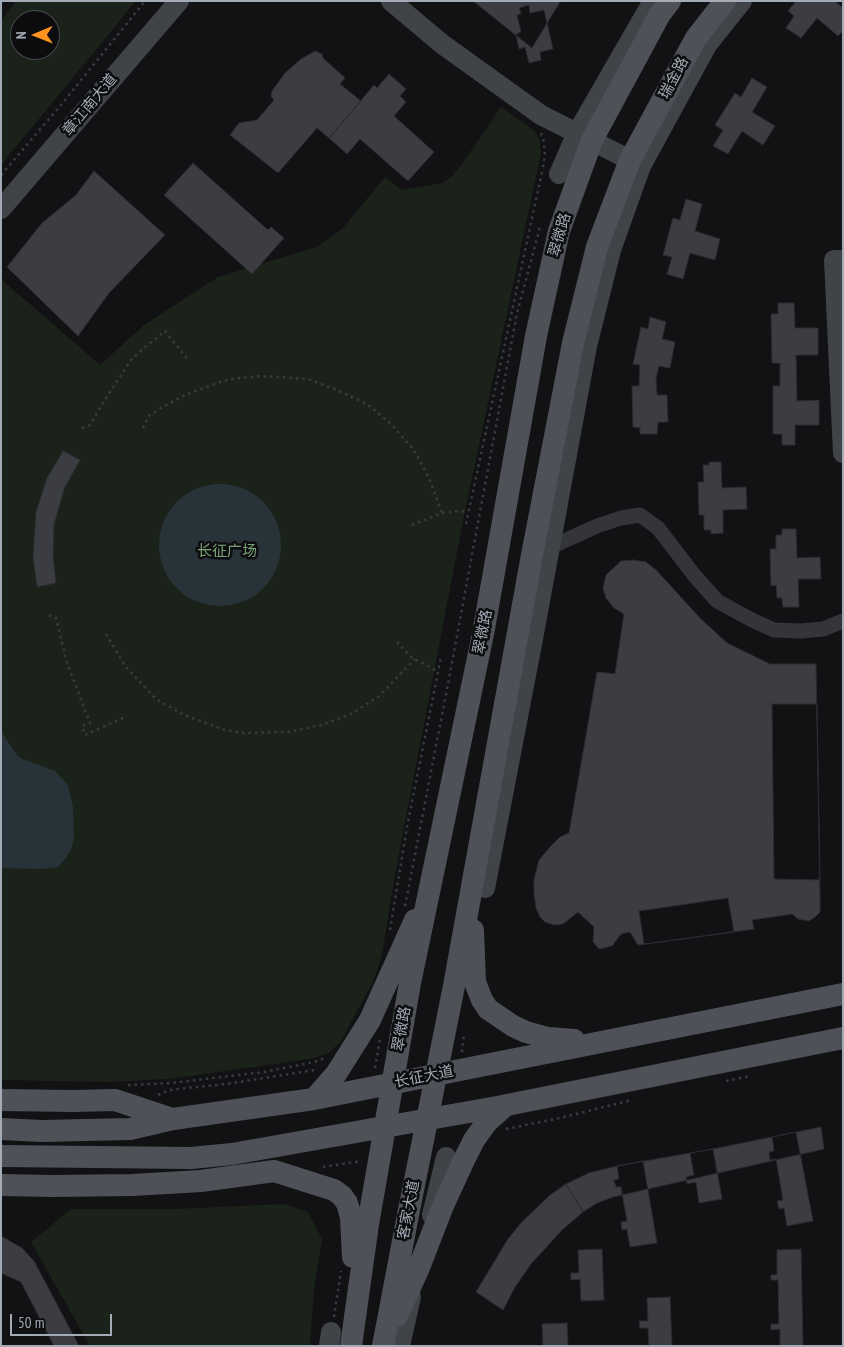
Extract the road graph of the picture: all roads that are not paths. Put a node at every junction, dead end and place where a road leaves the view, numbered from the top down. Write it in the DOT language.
graph roads {
  1 [pos="163,1"];
  2 [pos="179,1"];
  3 [pos="391,1"];
  4 [pos="653,1"];
  5 [pos="670,1"];
  6 [pos="725,1"];
  7 [pos="742,1"];
  8 [pos="585,137"];
  9 [pos="630,160"];
  10 [pos="559,174"];
  11 [pos="1,193"];
  12 [pos="1,209"];
  13 [pos="838,260"];
  14 [pos="843,453"];
  15 [pos="541,551"];
  16 [pos="843,621"];
  17 [pos="431,888"];
  18 [pos="478,888"];
  19 [pos="843,994"];
  20 [pos="843,1038"];
  21 [pos="600,1042"];
  22 [pos="436,1074"];
  23 [pos="393,1083"];
  24 [pos="314,1099"];
  25 [pos="1,1100"];
  26 [pos="506,1105"];
  27 [pos="173,1119"];
  28 [pos="427,1120"];
  29 [pos="385,1127"];
  30 [pos="1,1129"];
  31 [pos="259,1150"];
  32 [pos="1,1156"];
  33 [pos="112,1157"];
  34 [pos="446,1157"];
  35 [pos="221,1178"];
  36 [pos="170,1182"];
  37 [pos="1,1184"];
  38 [pos="418,1270"];
  39 [pos="341,1340"];
  40 [pos="389,1345"];
  1 -- 11 [label="street, 章江南大道"];
  2 -- 12 [label="street, 章江南大道"];
  3 -- 8 [label="street"];
  4 -- 8 [label="street"];
  5 -- 8 [label="main road"];
  6 -- 9 [label="main road, 瑞金路"];
  7 -- 15 [label="street"];
  8 -- 9 [label="street"];
  8 -- 10 [label="street"];
  8 -- 17 [label="main road, 翠微路"];
  9 -- 15 [label="main road"];
  13 -- 14 [label="street"];
  15 -- 16 [label="street"];
  15 -- 18 [label="main road"];
  17 -- 23 [label="main road, 翠微路"];
  17 -- 24 [label="main road"];
  18 -- 21 [label="main road"];
  18 -- 22 [label="main road"];
  19 -- 21 [label="main road, 长征大道"];
  20 -- 26 [label="main road"];
  21 -- 22 [label="main road, 长征大道"];
  22 -- 23 [label="main road, 长征大道"];
  22 -- 28 [label="main road, 客家大道"];
  23 -- 24 [label="main road, 长征大道"];
  23 -- 29 [label="main road, 翠微路"];
  24 -- 27 [label="main road, 长征大道"];
  25 -- 27 [label="main road"];
  26 -- 28 [label="main road"];
  26 -- 38 [label="main road"];
  27 -- 30 [label="main road, 长征大道"];
  28 -- 29 [label="main road"];
  28 -- 40 [label="main road, 客家大道"];
  29 -- 31 [label="main road"];
  29 -- 39 [label="main road"];
  31 -- 33 [label="main road"];
  31 -- 35 [label="main road"];
  32 -- 33 [label="main road"];
  33 -- 36 [label="main road"];
  34 -- 38 [label="street"];
  35 -- 36 [label="main road"];
  35 -- 39 [label="main road"];
  36 -- 37 [label="main road"];
  38 -- 40 [label="main road"];
}
